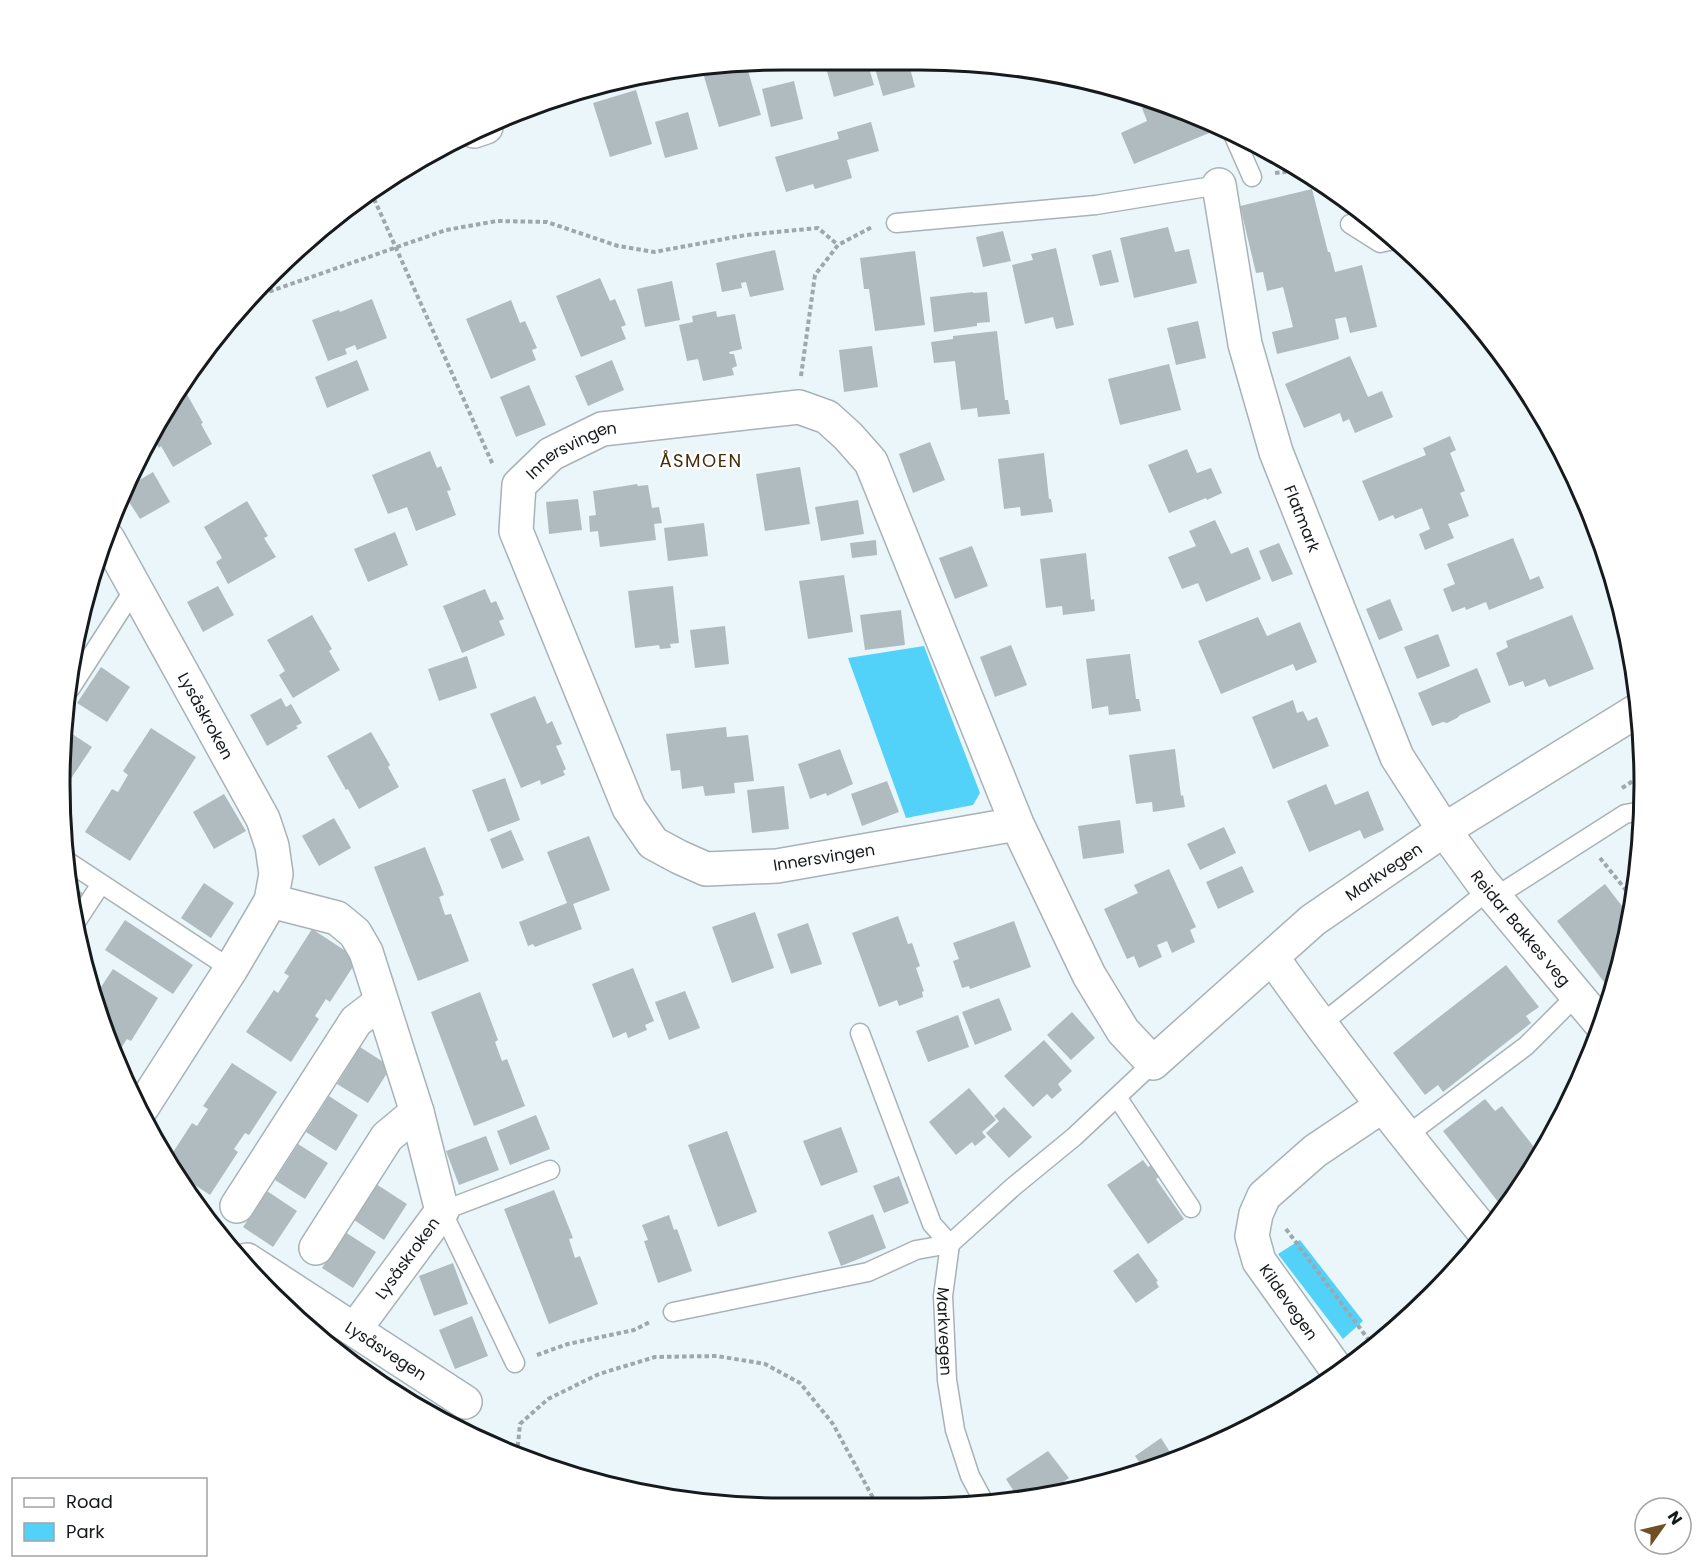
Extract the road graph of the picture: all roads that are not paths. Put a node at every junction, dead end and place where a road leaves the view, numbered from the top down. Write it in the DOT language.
graph roads {
  1 [pos="1238,144"];
  2 [pos="1252,177"];
  3 [pos="1219,185"];
  4 [pos="896,223"];
  5 [pos="1350,224"];
  6 [pos="1384,242"];
  7 [pos="112,546"];
  8 [pos="135,588"];
  9 [pos="80,672"];
  10 [pos="1631,715"];
  11 [pos="1633,813"];
  12 [pos="1017,824"];
  13 [pos="1444,830"];
  14 [pos="76,867"];
  15 [pos="101,884"];
  16 [pos="1492,894"];
  17 [pos="271,901"];
  18 [pos="82,912"];
  19 [pos="1272,957"];
  20 [pos="231,969"];
  21 [pos="1577,995"];
  22 [pos="381,1002"];
  23 [pos="1595,1017"];
  24 [pos="1320,1025"];
  25 [pos="860,1033"];
  26 [pos="1153,1063"];
  27 [pos="1117,1097"];
  28 [pos="145,1102"];
  29 [pos="1382,1106"];
  30 [pos="417,1112"];
  31 [pos="1406,1137"];
  32 [pos="550,1170"];
  33 [pos="237,1206"];
  34 [pos="1191,1208"];
  35 [pos="442,1211"];
  36 [pos="1480,1227"];
  37 [pos="950,1244"];
  38 [pos="316,1248"];
  39 [pos="262,1269"];
  40 [pos="673,1312"];
  41 [pos="355,1329"];
  42 [pos="515,1363"];
  43 [pos="1334,1365"];
  44 [pos="465,1402"];
  45 [pos="980,1495"];
  1 -- 2 [label="lane"];
  3 -- 4 [label="lane"];
  3 -- 13 [label="street, Flatmark"];
  5 -- 6 [label="lane"];
  7 -- 8 [label="street, Lysåskroken"];
  8 -- 9 [label="lane"];
  8 -- 17 [label="street, Lysåskroken"];
  10 -- 13 [label="street, Markvegen"];
  11 -- 16 [label="lane"];
  12 -- 12 [label="street, Innersvingen"];
  12 -- 26 [label="street, Innersvingen"];
  13 -- 16 [label="street, Reidar Bakkes veg"];
  13 -- 19 [label="street, Markvegen"];
  14 -- 15 [label="lane"];
  15 -- 18 [label="lane"];
  15 -- 20 [label="lane"];
  16 -- 21 [label="street, Reidar Bakkes veg"];
  16 -- 24 [label="lane"];
  17 -- 20 [label="street, Lysåskroken"];
  17 -- 22 [label="street, Lysåskroken"];
  19 -- 24 [label="street"];
  19 -- 26 [label="street, Markvegen"];
  20 -- 28 [label="street, Lysåskroken"];
  21 -- 23 [label="street, Reidar Bakkes veg"];
  21 -- 31 [label="lane"];
  22 -- 30 [label="street, Lysåskroken"];
  22 -- 33 [label="street"];
  24 -- 29 [label="street"];
  25 -- 37 [label="lane"];
  26 -- 27 [label="lane"];
  27 -- 34 [label="lane"];
  27 -- 37 [label="lane"];
  29 -- 31 [label="street"];
  29 -- 43 [label="street, Kildevegen"];
  30 -- 35 [label="street, Lysåskroken"];
  30 -- 38 [label="street"];
  31 -- 36 [label="street"];
  32 -- 35 [label="lane"];
  35 -- 41 [label="street, Lysåskroken"];
  35 -- 42 [label="lane"];
  37 -- 40 [label="lane"];
  37 -- 45 [label="lane, Markvegen"];
  39 -- 41 [label="street, Lysåsvegen"];
  41 -- 44 [label="street, Lysåsvegen"];
}
